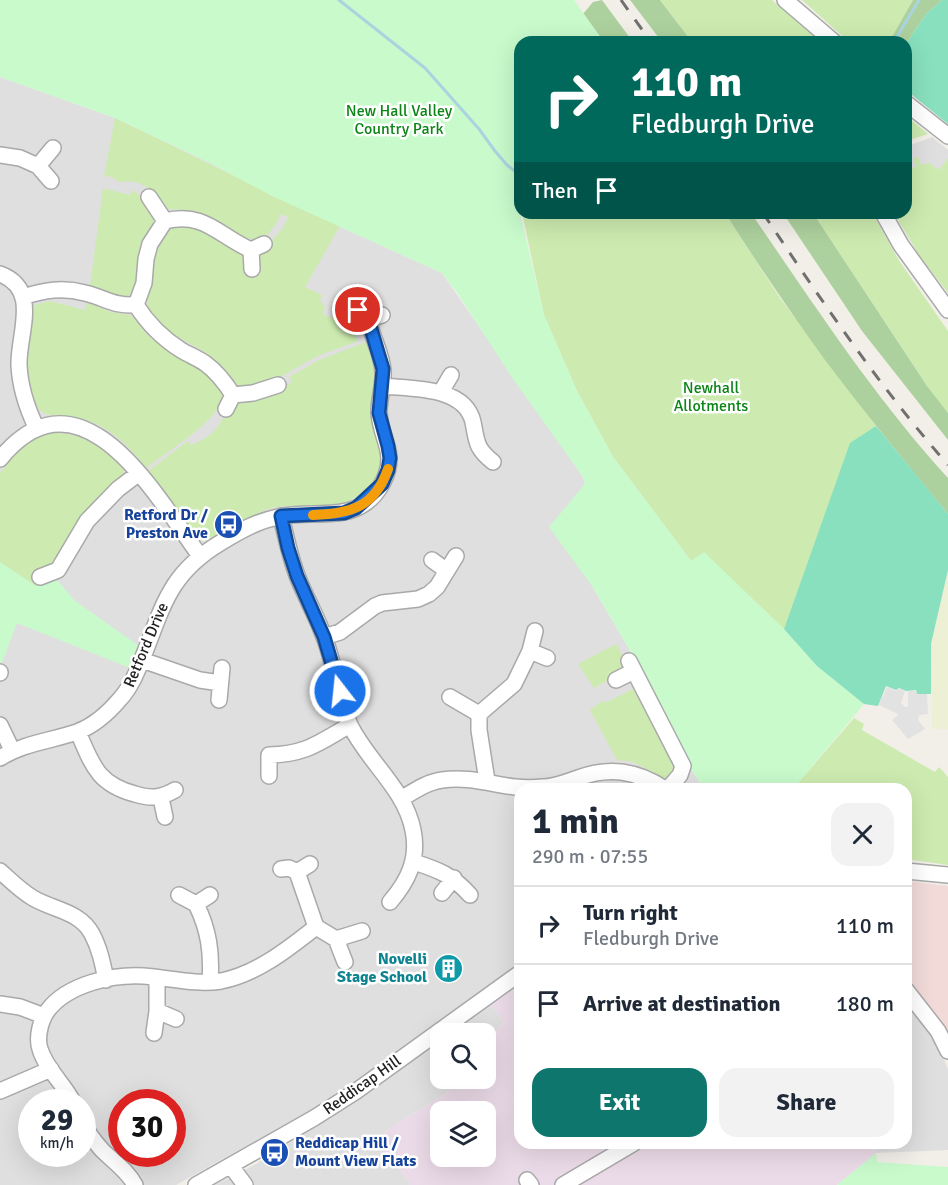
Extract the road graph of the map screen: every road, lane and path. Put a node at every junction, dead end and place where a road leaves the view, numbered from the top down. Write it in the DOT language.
graph roads {
  1 [pos="785,0"];
  2 [pos="827,36"];
  3 [pos="912,108"];
  4 [pos="948,136"];
  5 [pos="53,148"];
  6 [pos="0,154"];
  7 [pos="38,166"];
  8 [pos="51,181"];
  9 [pos="149,197"];
  10 [pos="886,219"];
  11 [pos="165,221"];
  12 [pos="252,269"];
  13 [pos="0,274"];
  14 [pos="23,297"];
  15 [pos="136,305"];
  16 [pos="948,310"];
  17 [pos="369,315"];
  18 [pos="451,375"];
  19 [pos="278,385"];
  20 [pos="383,386"];
  21 [pos="441,392"];
  22 [pos="233,395"];
  23 [pos="226,409"];
  24 [pos="36,427"];
  25 [pos="0,459"];
  26 [pos="495,463"];
  27 [pos="139,473"];
  28 [pos="281,516"];
  29 [pos="200,556"];
  30 [pos="456,556"];
  31 [pos="432,560"];
  32 [pos="447,572"];
  33 [pos="40,577"];
  34 [pos="535,631"];
  35 [pos="324,637"];
  36 [pos="530,651"];
  37 [pos="547,658"];
  38 [pos="142,660"];
  39 [pos="616,680"];
  40 [pos="450,697"];
  41 [pos="219,700"];
  42 [pos="479,714"];
  43 [pos="350,724"];
  44 [pos="0,725"];
  45 [pos="78,732"];
  46 [pos="6,754"];
  47 [pos="269,776"];
  48 [pos="487,781"];
  49 [pos="565,783"];
  50 [pos="654,783"];
  51 [pos="672,783"];
  52 [pos="514,788"];
  53 [pos="175,790"];
  54 [pos="161,798"];
  55 [pos="401,799"];
  56 [pos="165,818"];
  57 [pos="414,862"];
  58 [pos="296,868"];
  59 [pos="0,871"];
  60 [pos="912,872"];
  61 [pos="948,875"];
  62 [pos="454,878"];
  63 [pos="442,893"];
  64 [pos="210,895"];
  65 [pos="470,895"];
  66 [pos="179,896"];
  67 [pos="390,902"];
  68 [pos="196,904"];
  69 [pos="316,927"];
  70 [pos="362,931"];
  71 [pos="336,939"];
  72 [pos="345,962"];
  73 [pos="514,977"];
  74 [pos="157,978"];
  75 [pos="106,980"];
  76 [pos="210,982"];
  77 [pos="912,998"];
  78 [pos="0,1004"];
  79 [pos="157,1011"];
  80 [pos="44,1016"];
  81 [pos="176,1019"];
  82 [pos="154,1033"];
  83 [pos="948,1050"];
  84 [pos="51,1070"];
  85 [pos="66,1089"];
  86 [pos="0,1091"];
  87 [pos="96,1143"];
  88 [pos="624,1149"];
  89 [pos="231,1166"];
  90 [pos="135,1185"];
  91 [pos="196,1185"];
  92 [pos="245,1185"];
  93 [pos="563,1185"];
  1 -- 2 [label="street"];
  3 -- 4 [label="street"];
  5 -- 7 [label="street"];
  6 -- 7 [label="street"];
  7 -- 8 [label="street"];
  9 -- 11 [label="street"];
  10 -- 16 [label="street"];
  11 -- 12 [label="street"];
  11 -- 15 [label="street"];
  13 -- 14 [label="street"];
  14 -- 15 [label="street"];
  14 -- 24 [label="street"];
  15 -- 22 [label="street"];
  17 -- 20 [label="street, Retford Drive"];
  18 -- 21 [label="street"];
  19 -- 22 [label="street"];
  20 -- 21 [label="street"];
  20 -- 28 [label="street, Retford Drive"];
  21 -- 26 [label="street"];
  22 -- 23 [label="street"];
  24 -- 25 [label="street"];
  24 -- 27 [label="street"];
  27 -- 29 [label="street"];
  27 -- 33 [label="street"];
  28 -- 29 [label="street, Retford Drive"];
  28 -- 35 [label="street"];
  29 -- 38 [label="street, Retford Drive"];
  30 -- 32 [label="street"];
  31 -- 32 [label="street"];
  32 -- 35 [label="street"];
  34 -- 36 [label="street"];
  35 -- 43 [label="street"];
  36 -- 37 [label="street"];
  36 -- 42 [label="street"];
  38 -- 41 [label="street"];
  38 -- 45 [label="street, Retford Drive"];
  39 -- 51 [label="street"];
  40 -- 42 [label="street"];
  42 -- 48 [label="street"];
  43 -- 47 [label="street"];
  43 -- 55 [label="street"];
  44 -- 46 [label="street"];
  45 -- 46 [label="street, Retford Drive"];
  45 -- 54 [label="street"];
  48 -- 52 [label="street"];
  48 -- 55 [label="street"];
  49 -- 50 [label="street"];
  53 -- 54 [label="street"];
  54 -- 56 [label="street"];
  55 -- 57 [label="street"];
  57 -- 62 [label="street"];
  57 -- 67 [label="street"];
  58 -- 69 [label="street"];
  59 -- 75 [label="street"];
  60 -- 61 [label="street"];
  62 -- 63 [label="street"];
  62 -- 65 [label="street"];
  64 -- 68 [label="street"];
  66 -- 68 [label="street"];
  68 -- 76 [label="street"];
  69 -- 71 [label="street"];
  69 -- 76 [label="street"];
  70 -- 71 [label="street"];
  71 -- 72 [label="street"];
  73 -- 89 [label="street, Reddicap Hill"];
  74 -- 75 [label="street"];
  74 -- 76 [label="street"];
  74 -- 79 [label="street"];
  75 -- 80 [label="street"];
  77 -- 83 [label="street"];
  78 -- 80 [label="street"];
  79 -- 81 [label="street"];
  79 -- 82 [label="street"];
  80 -- 84 [label="street"];
  84 -- 85 [label="street"];
  84 -- 86 [label="street"];
  87 -- 90 [label="street"];
  88 -- 93 [label="street"];
  89 -- 91 [label="street, Reddicap Hill"];
  89 -- 92 [label="street"];
}
